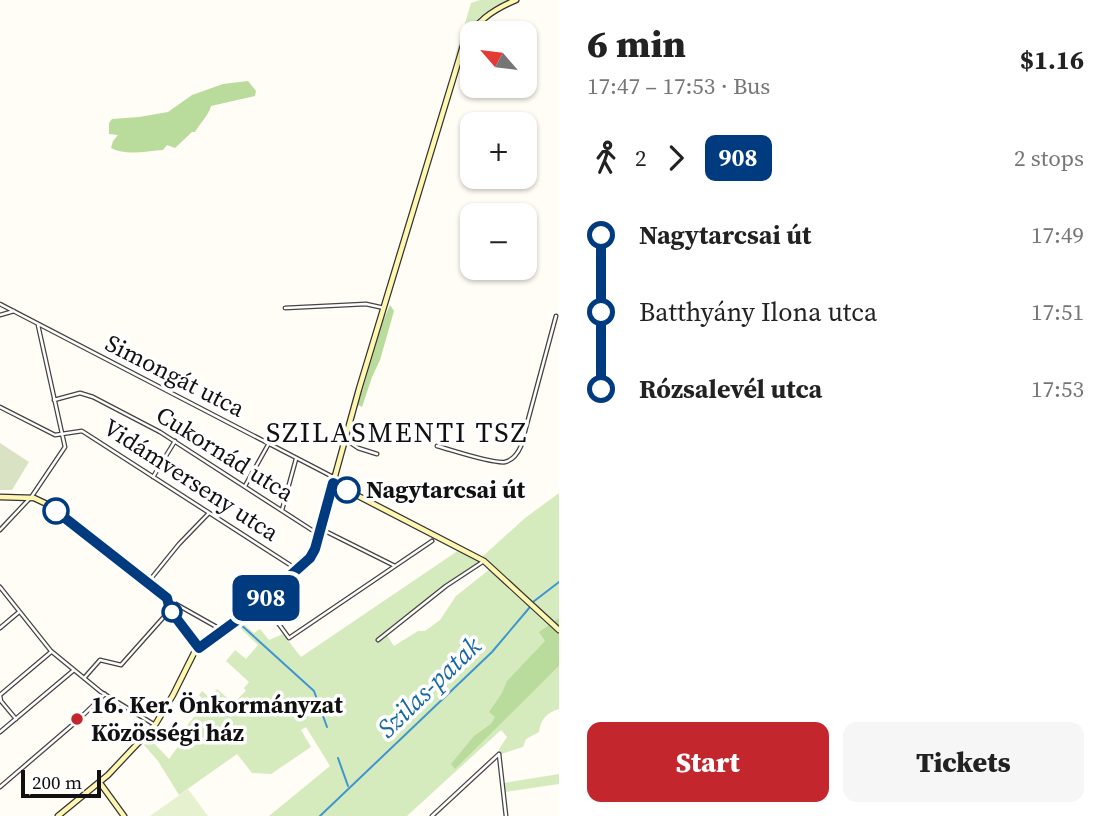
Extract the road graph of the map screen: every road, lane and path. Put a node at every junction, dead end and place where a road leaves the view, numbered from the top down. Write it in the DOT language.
graph roads {
  1 [pos="516,0"];
  2 [pos="0,304"];
  3 [pos="285,308"];
  4 [pos="384,308"];
  5 [pos="14,311"];
  6 [pos="0,315"];
  7 [pos="556,316"];
  8 [pos="38,325"];
  9 [pos="54,400"];
  10 [pos="0,407"];
  11 [pos="62,435"];
  12 [pos="346,440"];
  13 [pos="175,441"];
  14 [pos="268,444"];
  15 [pos="437,446"];
  16 [pos="377,454"];
  17 [pos="296,458"];
  18 [pos="153,477"];
  19 [pos="334,481"];
  20 [pos="245,486"];
  21 [pos="0,497"];
  22 [pos="30,497"];
  23 [pos="282,510"];
  24 [pos="209,512"];
  25 [pos="0,530"];
  26 [pos="320,531"];
  27 [pos="432,541"];
  28 [pos="484,561"];
  29 [pos="395,566"];
  30 [pos="298,570"];
  31 [pos="146,584"];
  32 [pos="0,587"];
  33 [pos="167,598"];
  34 [pos="262,601"];
  35 [pos="170,610"];
  36 [pos="19,612"];
  37 [pos="210,623"];
  38 [pos="0,628"];
  39 [pos="222,630"];
  40 [pos="559,630"];
  41 [pos="214,636"];
  42 [pos="378,640"];
  43 [pos="199,648"];
  44 [pos="51,651"];
  45 [pos="74,670"];
  46 [pos="84,678"];
  47 [pos="105,694"];
  48 [pos="0,695"];
  49 [pos="16,719"];
  50 [pos="155,725"];
  51 [pos="0,732"];
  52 [pos="100,783"];
  53 [pos="0,787"];
  54 [pos="58,816"];
  55 [pos="124,816"];
  56 [pos="432,816"];
  57 [pos="506,816"];
  1 -- 4 [label="main road"];
  2 -- 5 [label="street, Simongát utca"];
  3 -- 4 [label="street"];
  4 -- 12 [label="main road"];
  5 -- 6 [label="street"];
  5 -- 8 [label="street, Simongát utca"];
  7 -- 15 [label="street"];
  8 -- 9 [label="street"];
  8 -- 14 [label="street, Simongát utca"];
  9 -- 11 [label="street"];
  9 -- 13 [label="street, Cukornád utca"];
  10 -- 11 [label="street, Vidámverseny utca"];
  11 -- 18 [label="street, Vidámverseny utca"];
  11 -- 22 [label="street"];
  12 -- 16 [label="street"];
  12 -- 19 [label="main road"];
  13 -- 18 [label="street"];
  13 -- 20 [label="street, Cukornád utca"];
  14 -- 17 [label="street, Simongát utca"];
  14 -- 20 [label="street"];
  17 -- 19 [label="street, Simongát utca"];
  17 -- 23 [label="street"];
  18 -- 24 [label="street, Vidámverseny utca"];
  19 -- 26 [label="main road"];
  19 -- 28 [label="main road, Simongát utca"];
  20 -- 23 [label="street, Cukornád utca"];
  21 -- 22 [label="main road"];
  22 -- 25 [label="street"];
  22 -- 31 [label="main road"];
  23 -- 26 [label="street, Cukornád utca"];
  24 -- 30 [label="street, Vidámverseny utca"];
  24 -- 31 [label="street"];
  26 -- 29 [label="street, Cukornád utca"];
  26 -- 30 [label="main road"];
  27 -- 29 [label="street"];
  28 -- 40 [label="main road, Simongát utca"];
  28 -- 42 [label="street"];
  29 -- 34 [label="street"];
  30 -- 34 [label="main road"];
  31 -- 33 [label="main road"];
  32 -- 36 [label="street"];
  33 -- 35 [label="main road"];
  33 -- 37 [label="street"];
  34 -- 39 [label="main road"];
  35 -- 43 [label="main road"];
  35 -- 46 [label="street"];
  36 -- 38 [label="street"];
  36 -- 44 [label="street"];
  37 -- 39 [label="street"];
  37 -- 41 [label="street"];
  39 -- 41 [label="main road"];
  41 -- 43 [label="main road"];
  43 -- 50 [label="main road"];
  44 -- 45 [label="street"];
  44 -- 48 [label="street"];
  45 -- 46 [label="street"];
  45 -- 49 [label="street"];
  46 -- 47 [label="street"];
  47 -- 50 [label="street"];
  47 -- 53 [label="street"];
  48 -- 49 [label="street"];
  49 -- 51 [label="street"];
  50 -- 52 [label="main road"];
  52 -- 54 [label="main road"];
  52 -- 55 [label="main road"];
  56 -- 57 [label="street"];
}
